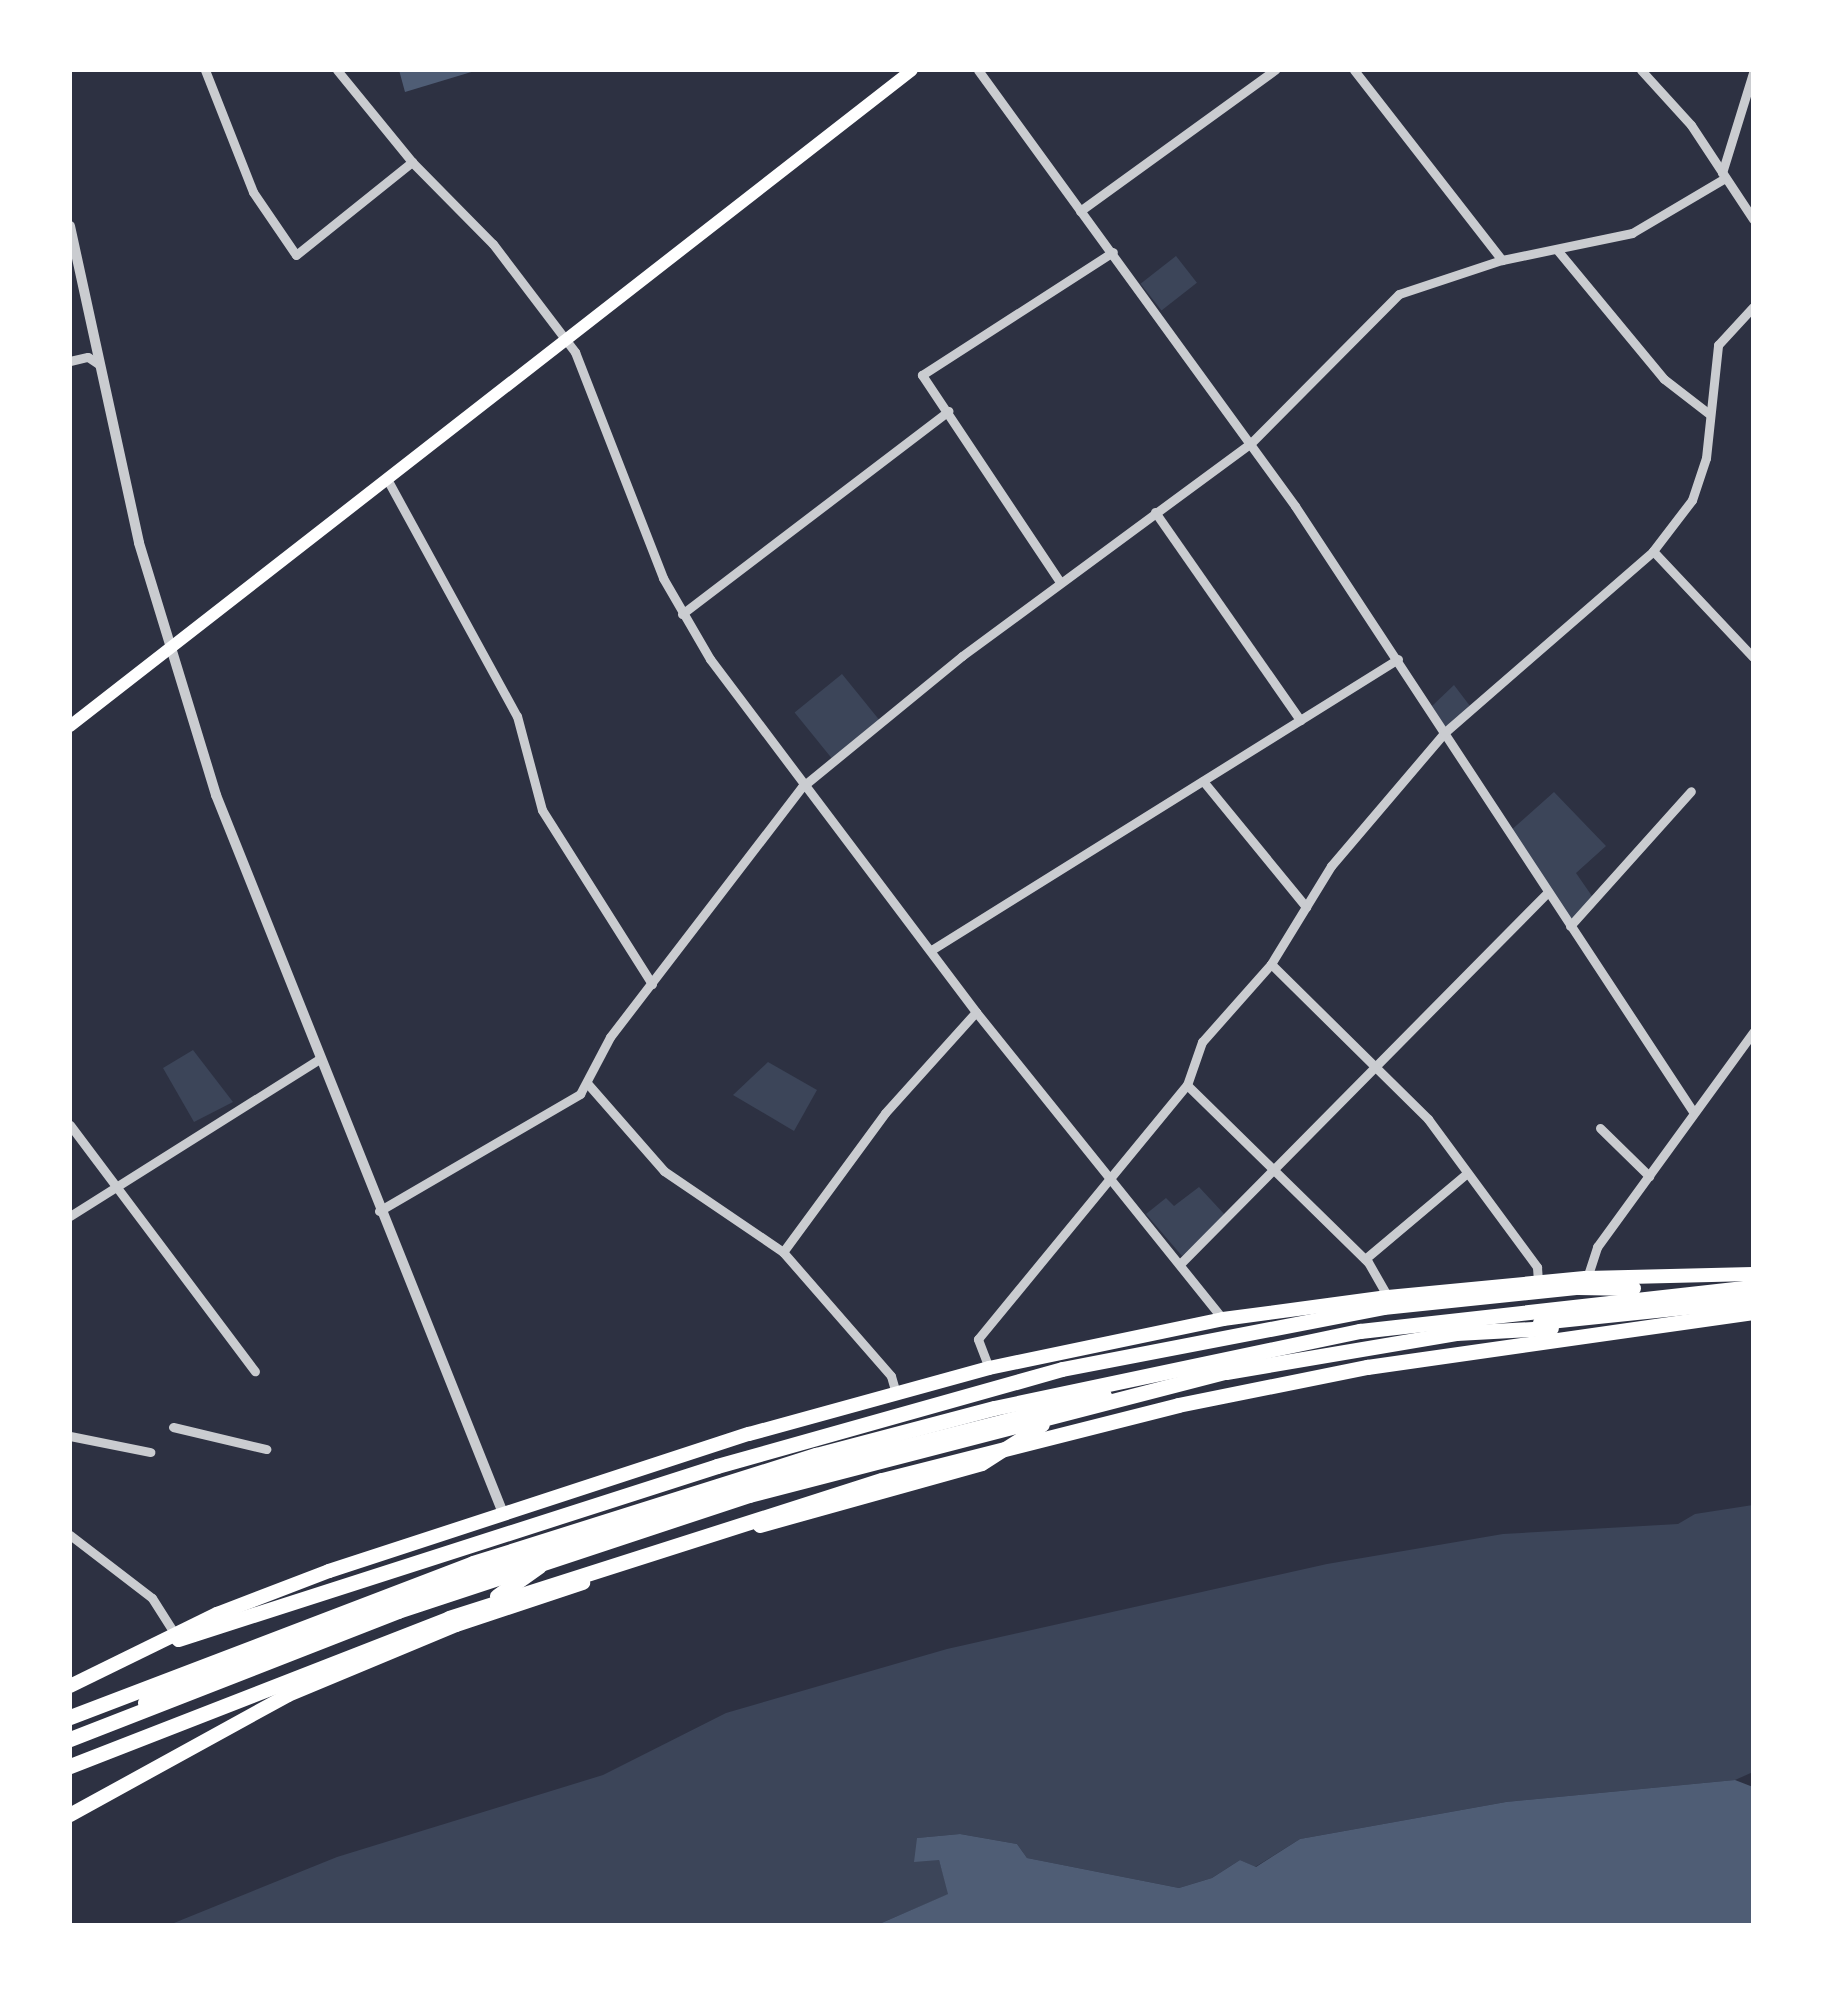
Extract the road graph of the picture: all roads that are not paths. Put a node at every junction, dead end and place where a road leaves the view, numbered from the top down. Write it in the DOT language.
graph roads {
  1 [pos="205,70"];
  2 [pos="337,70"];
  3 [pos="912,70"];
  4 [pos="978,70"];
  5 [pos="1275,70"];
  6 [pos="1354,70"];
  7 [pos="1642,70"];
  8 [pos="1753,73"];
  9 [pos="412,162"];
  10 [pos="1724,175"];
  11 [pos="1080,211"];
  12 [pos="1753,218"];
  13 [pos="70,226"];
  14 [pos="1558,251"];
  15 [pos="1114,252"];
  16 [pos="1502,260"];
  17 [pos="1753,307"];
  18 [pos="567,338"];
  19 [pos="70,361"];
  20 [pos="100,366"];
  21 [pos="948,412"];
  22 [pos="1708,413"];
  23 [pos="1250,444"];
  24 [pos="387,479"];
  25 [pos="1155,512"];
  26 [pos="1653,551"];
  27 [pos="1060,582"];
  28 [pos="682,614"];
  29 [pos="169,650"];
  30 [pos="1753,657"];
  31 [pos="1398,659"];
  32 [pos="1300,720"];
  33 [pos="70,726"];
  34 [pos="1444,733"];
  35 [pos="1203,781"];
  36 [pos="802,787"];
  37 [pos="1691,791"];
  38 [pos="1548,892"];
  39 [pos="1306,907"];
  40 [pos="1570,926"];
  41 [pos="933,949"];
  42 [pos="1271,964"];
  43 [pos="652,984"];
  44 [pos="976,1012"];
  45 [pos="1753,1032"];
  46 [pos="320,1059"];
  47 [pos="1376,1069"];
  48 [pos="587,1083"];
  49 [pos="1187,1085"];
  50 [pos="1694,1112"];
  51 [pos="70,1125"];
  52 [pos="1600,1128"];
  53 [pos="1467,1173"];
  54 [pos="1274,1174"];
  55 [pos="1648,1176"];
  56 [pos="1111,1178"];
  57 [pos="116,1184"];
  58 [pos="379,1211"];
  59 [pos="70,1216"];
  60 [pos="783,1252"];
  61 [pos="1365,1259"];
  62 [pos="1181,1262"];
  63 [pos="1753,1274"];
  64 [pos="1587,1278"];
  65 [pos="1538,1281"];
  66 [pos="1753,1287"];
  67 [pos="1702,1290"];
  68 [pos="1388,1297"];
  69 [pos="1753,1301"];
  70 [pos="1753,1312"];
  71 [pos="1224,1320"];
  72 [pos="1645,1323"];
  73 [pos="989,1368"];
  74 [pos="255,1371"];
  75 [pos="1208,1378"];
  76 [pos="896,1394"];
  77 [pos="173,1427"];
  78 [pos="70,1436"];
  79 [pos="266,1449"];
  80 [pos="150,1452"];
  81 [pos="502,1513"];
  82 [pos="70,1535"];
  83 [pos="554,1556"];
  84 [pos="456,1625"];
  85 [pos="178,1639"];
  86 [pos="70,1686"];
  87 [pos="70,1716"];
  88 [pos="70,1738"];
  89 [pos="70,1766"];
  90 [pos="70,1814"];
  1 -- 9 [label="street"];
  2 -- 9 [label="street"];
  3 -- 18 [label="main road"];
  4 -- 11 [label="street"];
  5 -- 11 [label="street"];
  6 -- 16 [label="street"];
  7 -- 10 [label="street"];
  8 -- 10 [label="street"];
  9 -- 18 [label="street"];
  10 -- 12 [label="street"];
  10 -- 14 [label="street"];
  11 -- 15 [label="street"];
  13 -- 20 [label="street"];
  14 -- 16 [label="street"];
  14 -- 22 [label="street"];
  15 -- 21 [label="street"];
  15 -- 23 [label="street"];
  16 -- 23 [label="street"];
  17 -- 22 [label="street"];
  18 -- 24 [label="main road"];
  18 -- 28 [label="street"];
  19 -- 20 [label="street"];
  20 -- 29 [label="street"];
  21 -- 27 [label="street"];
  21 -- 28 [label="street"];
  22 -- 26 [label="street"];
  23 -- 25 [label="street"];
  23 -- 31 [label="street"];
  24 -- 29 [label="main road"];
  24 -- 43 [label="street"];
  25 -- 27 [label="street"];
  25 -- 32 [label="street"];
  26 -- 30 [label="street"];
  26 -- 34 [label="street"];
  27 -- 36 [label="street"];
  28 -- 36 [label="street"];
  29 -- 33 [label="main road"];
  29 -- 46 [label="street"];
  31 -- 32 [label="street"];
  31 -- 34 [label="street"];
  32 -- 35 [label="street"];
  34 -- 38 [label="street"];
  34 -- 39 [label="street"];
  35 -- 39 [label="street"];
  35 -- 41 [label="street"];
  36 -- 41 [label="street"];
  36 -- 43 [label="street"];
  37 -- 40 [label="street"];
  38 -- 40 [label="street"];
  38 -- 47 [label="street"];
  39 -- 42 [label="street"];
  40 -- 50 [label="street"];
  41 -- 44 [label="street"];
  42 -- 47 [label="street"];
  42 -- 49 [label="street"];
  43 -- 48 [label="street"];
  44 -- 56 [label="street"];
  44 -- 60 [label="street"];
  45 -- 50 [label="street"];
  46 -- 57 [label="street"];
  46 -- 58 [label="street"];
  47 -- 53 [label="street"];
  47 -- 54 [label="street"];
  48 -- 58 [label="street"];
  48 -- 60 [label="street"];
  49 -- 54 [label="street"];
  49 -- 56 [label="street"];
  50 -- 55 [label="street"];
  51 -- 57 [label="street"];
  52 -- 55 [label="street"];
  53 -- 61 [label="street"];
  53 -- 65 [label="street"];
  54 -- 61 [label="street"];
  54 -- 62 [label="street"];
  55 -- 64 [label="street"];
  56 -- 62 [label="street"];
  56 -- 73 [label="street"];
  57 -- 59 [label="street"];
  57 -- 74 [label="street"];
  58 -- 81 [label="street"];
  60 -- 76 [label="street"];
  61 -- 68 [label="street"];
  62 -- 71 [label="street"];
  63 -- 64 [label="main road"];
  64 -- 65 [label="main road"];
  65 -- 68 [label="main road"];
  66 -- 67 [label="highway"];
  67 -- 85 [label="highway"];
  67 -- 87 [label="highway"];
  68 -- 71 [label="main road"];
  69 -- 75 [label="main road"];
  70 -- 72 [label="highway"];
  71 -- 73 [label="main road"];
  72 -- 83 [label="highway"];
  72 -- 89 [label="highway"];
  73 -- 76 [label="main road"];
  75 -- 84 [label="main road"];
  75 -- 88 [label="main road"];
  76 -- 81 [label="main road"];
  77 -- 79 [label="street"];
  78 -- 80 [label="street"];
  81 -- 85 [label="main road"];
  82 -- 85 [label="street"];
  83 -- 84 [label="highway"];
  83 -- 88 [label="highway"];
  84 -- 90 [label="main road"];
  85 -- 86 [label="main road"];
}
